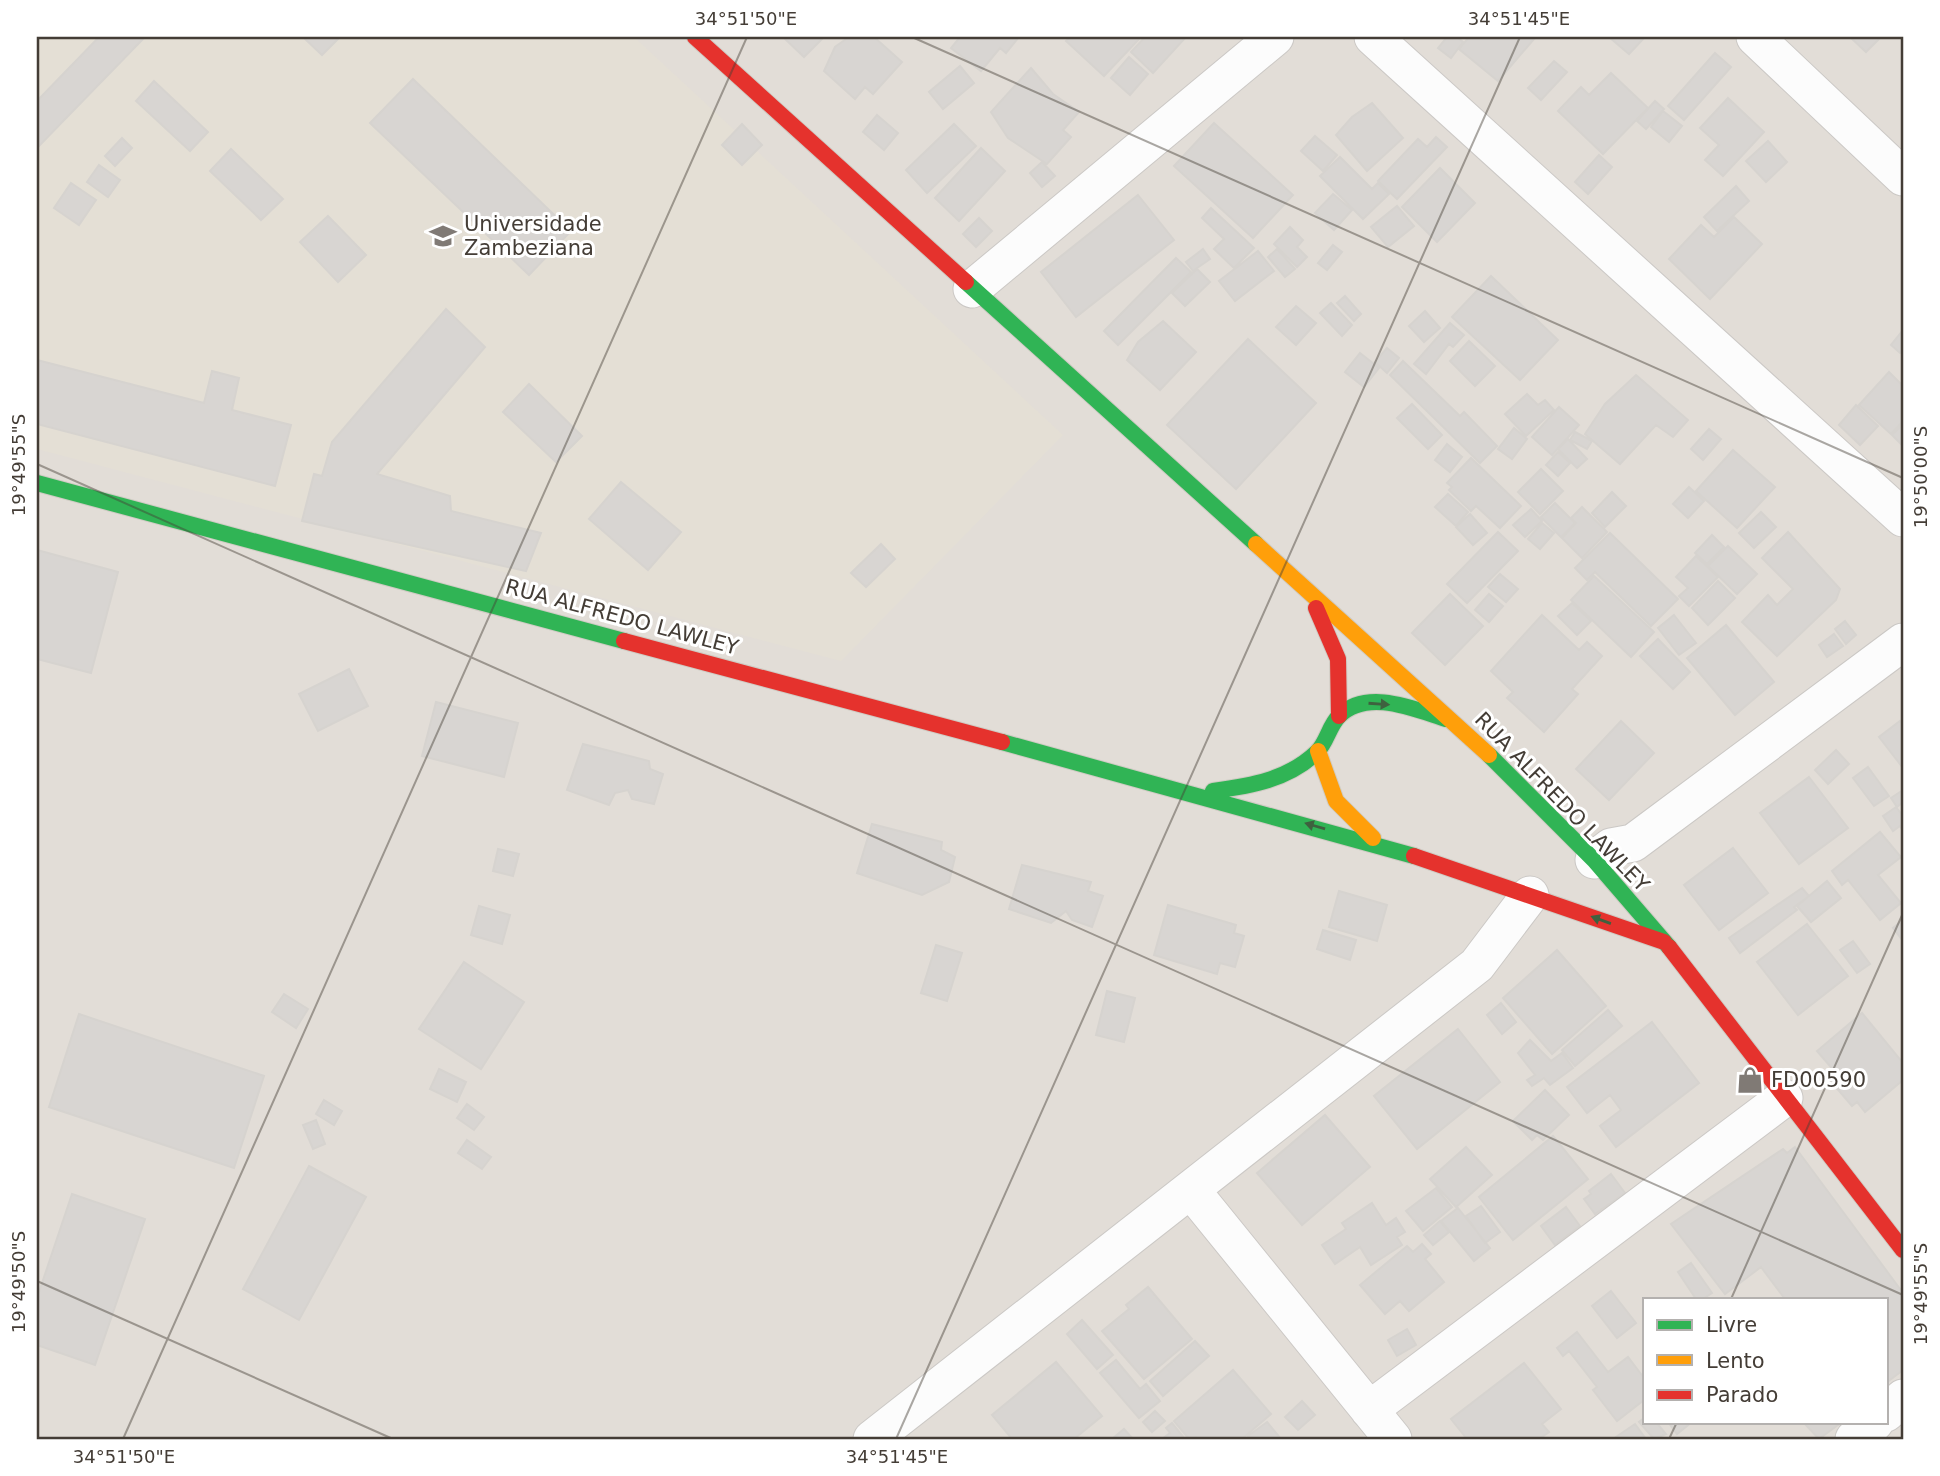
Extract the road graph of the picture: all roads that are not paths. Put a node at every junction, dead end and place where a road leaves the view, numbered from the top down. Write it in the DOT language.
graph roads {
  1 [pos="695,37"];
  2 [pos="1275,37"];
  3 [pos="1373,37"];
  4 [pos="1755,37"];
  5 [pos="1903,177"];
  6 [pos="972,289"];
  7 [pos="37,484"];
  8 [pos="1903,517"];
  9 [pos="1306,590"];
  10 [pos="1903,642"];
  11 [pos="1339,716"];
  12 [pos="1456,722"];
  13 [pos="1318,751"];
  14 [pos="1197,793"];
  15 [pos="1380,844"];
  16 [pos="1589,870"];
  17 [pos="1547,891"];
  18 [pos="1666,943"];
  19 [pos="1784,1098"];
  20 [pos="1191,1190"];
  21 [pos="1903,1250"];
  22 [pos="1903,1398"];
  23 [pos="1369,1410"];
  24 [pos="1888,1411"];
  25 [pos="1873,1424"];
  26 [pos="872,1439"];
  27 [pos="1393,1439"];
  28 [pos="1854,1439"];
  1 -- 6 [label="main road"];
  2 -- 6 [label="street"];
  3 -- 8 [label="street"];
  4 -- 5 [label="street"];
  6 -- 9 [label="main road"];
  7 -- 14 [label="main road, RUA ALFREDO LAWLEY"];
  9 -- 11 [label="main road"];
  9 -- 12 [label="main road"];
  10 -- 16 [label="street"];
  11 -- 12 [label="main road, RUA ALFREDO LAWLEY, one-way"];
  11 -- 13 [label="main road, RUA ALFREDO LAWLEY"];
  12 -- 16 [label="main road, RUA ALFREDO LAWLEY"];
  13 -- 14 [label="main road, RUA ALFREDO LAWLEY"];
  13 -- 15 [label="main road"];
  15 -- 14 [label="main road, RUA ALFREDO LAWLEY, one-way"];
  15 -- 17 [label="main road, RUA ALFREDO LAWLEY"];
  16 -- 18 [label="main road, RUA ALFREDO LAWLEY"];
  18 -- 17 [label="main road, RUA ALFREDO LAWLEY, one-way"];
  17 -- 20 [label="street"];
  18 -- 19 [label="main road, RUA ALFREDO LAWLEY"];
  19 -- 21 [label="main road, RUA ALFREDO LAWLEY"];
  19 -- 23 [label="street"];
  20 -- 23 [label="street"];
  20 -- 26 [label="street"];
  22 -- 24 [label="street"];
  23 -- 27 [label="street"];
  25 -- 28 [label="street"];
}
